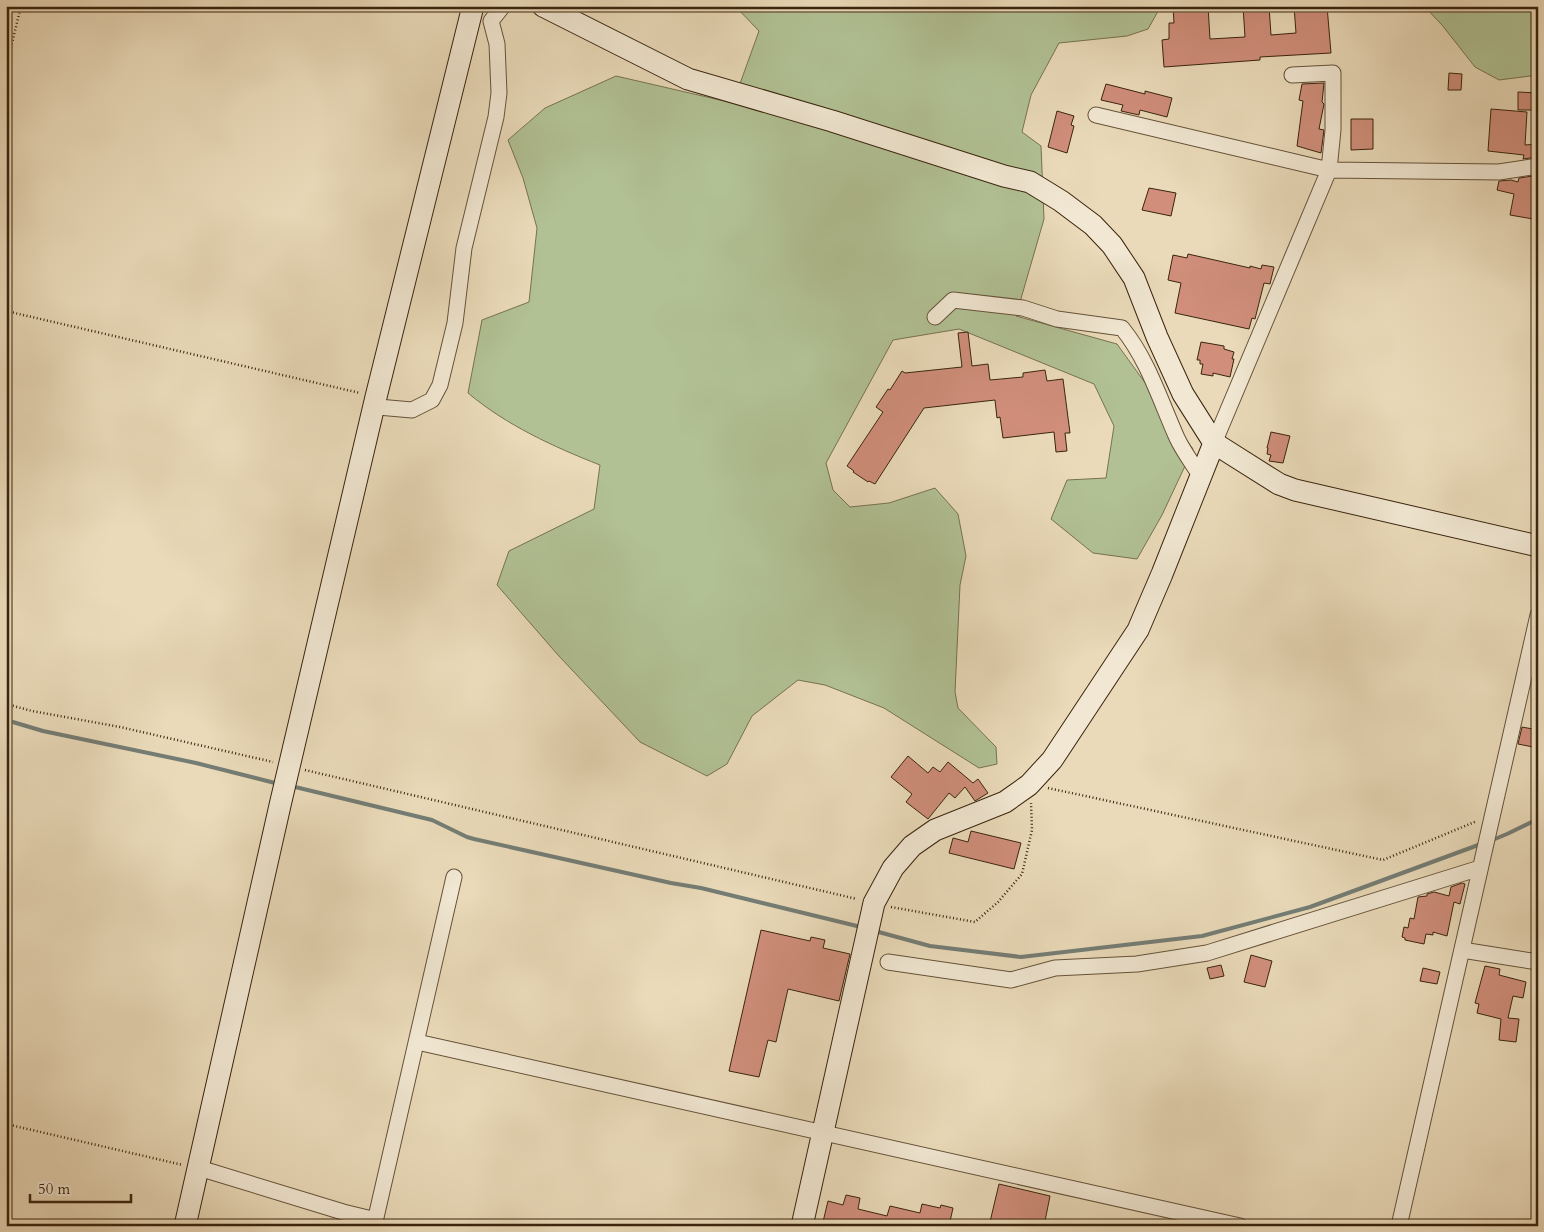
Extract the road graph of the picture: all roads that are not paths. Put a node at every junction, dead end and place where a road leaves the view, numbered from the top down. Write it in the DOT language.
graph roads {
  1 [pos="473,6"];
  2 [pos="503,6"];
  3 [pos="543,6"];
  4 [pos="1292,75"];
  5 [pos="1096,115"];
  6 [pos="1538,166"];
  7 [pos="1329,170"];
  8 [pos="935,317"];
  9 [pos="376,397"];
  10 [pos="1214,443"];
  11 [pos="1201,477"];
  12 [pos="1538,546"];
  13 [pos="1538,615"];
  14 [pos="1482,861"];
  15 [pos="454,877"];
  16 [pos="1462,950"];
  17 [pos="888,962"];
  18 [pos="1538,962"];
  19 [pos="417,1042"];
  20 [pos="823,1132"];
  21 [pos="199,1168"];
  22 [pos="375,1223"];
  23 [pos="185,1226"];
  24 [pos="802,1226"];
  25 [pos="1240,1226"];
  26 [pos="1400,1226"];
  1 -- 9 [label="street"];
  2 -- 9 [label="street"];
  3 -- 10 [label="street"];
  4 -- 7 [label="street"];
  5 -- 7 [label="street"];
  6 -- 7 [label="street"];
  7 -- 10 [label="street"];
  8 -- 11 [label="street"];
  9 -- 21 [label="street"];
  10 -- 11 [label="street"];
  10 -- 12 [label="street"];
  11 -- 20 [label="street"];
  13 -- 14 [label="street"];
  14 -- 16 [label="street"];
  14 -- 17 [label="street"];
  15 -- 19 [label="street"];
  16 -- 18 [label="street"];
  16 -- 26 [label="street"];
  19 -- 20 [label="street"];
  19 -- 22 [label="street"];
  20 -- 24 [label="street"];
  20 -- 25 [label="street"];
  21 -- 22 [label="street"];
  21 -- 23 [label="street"];
}
